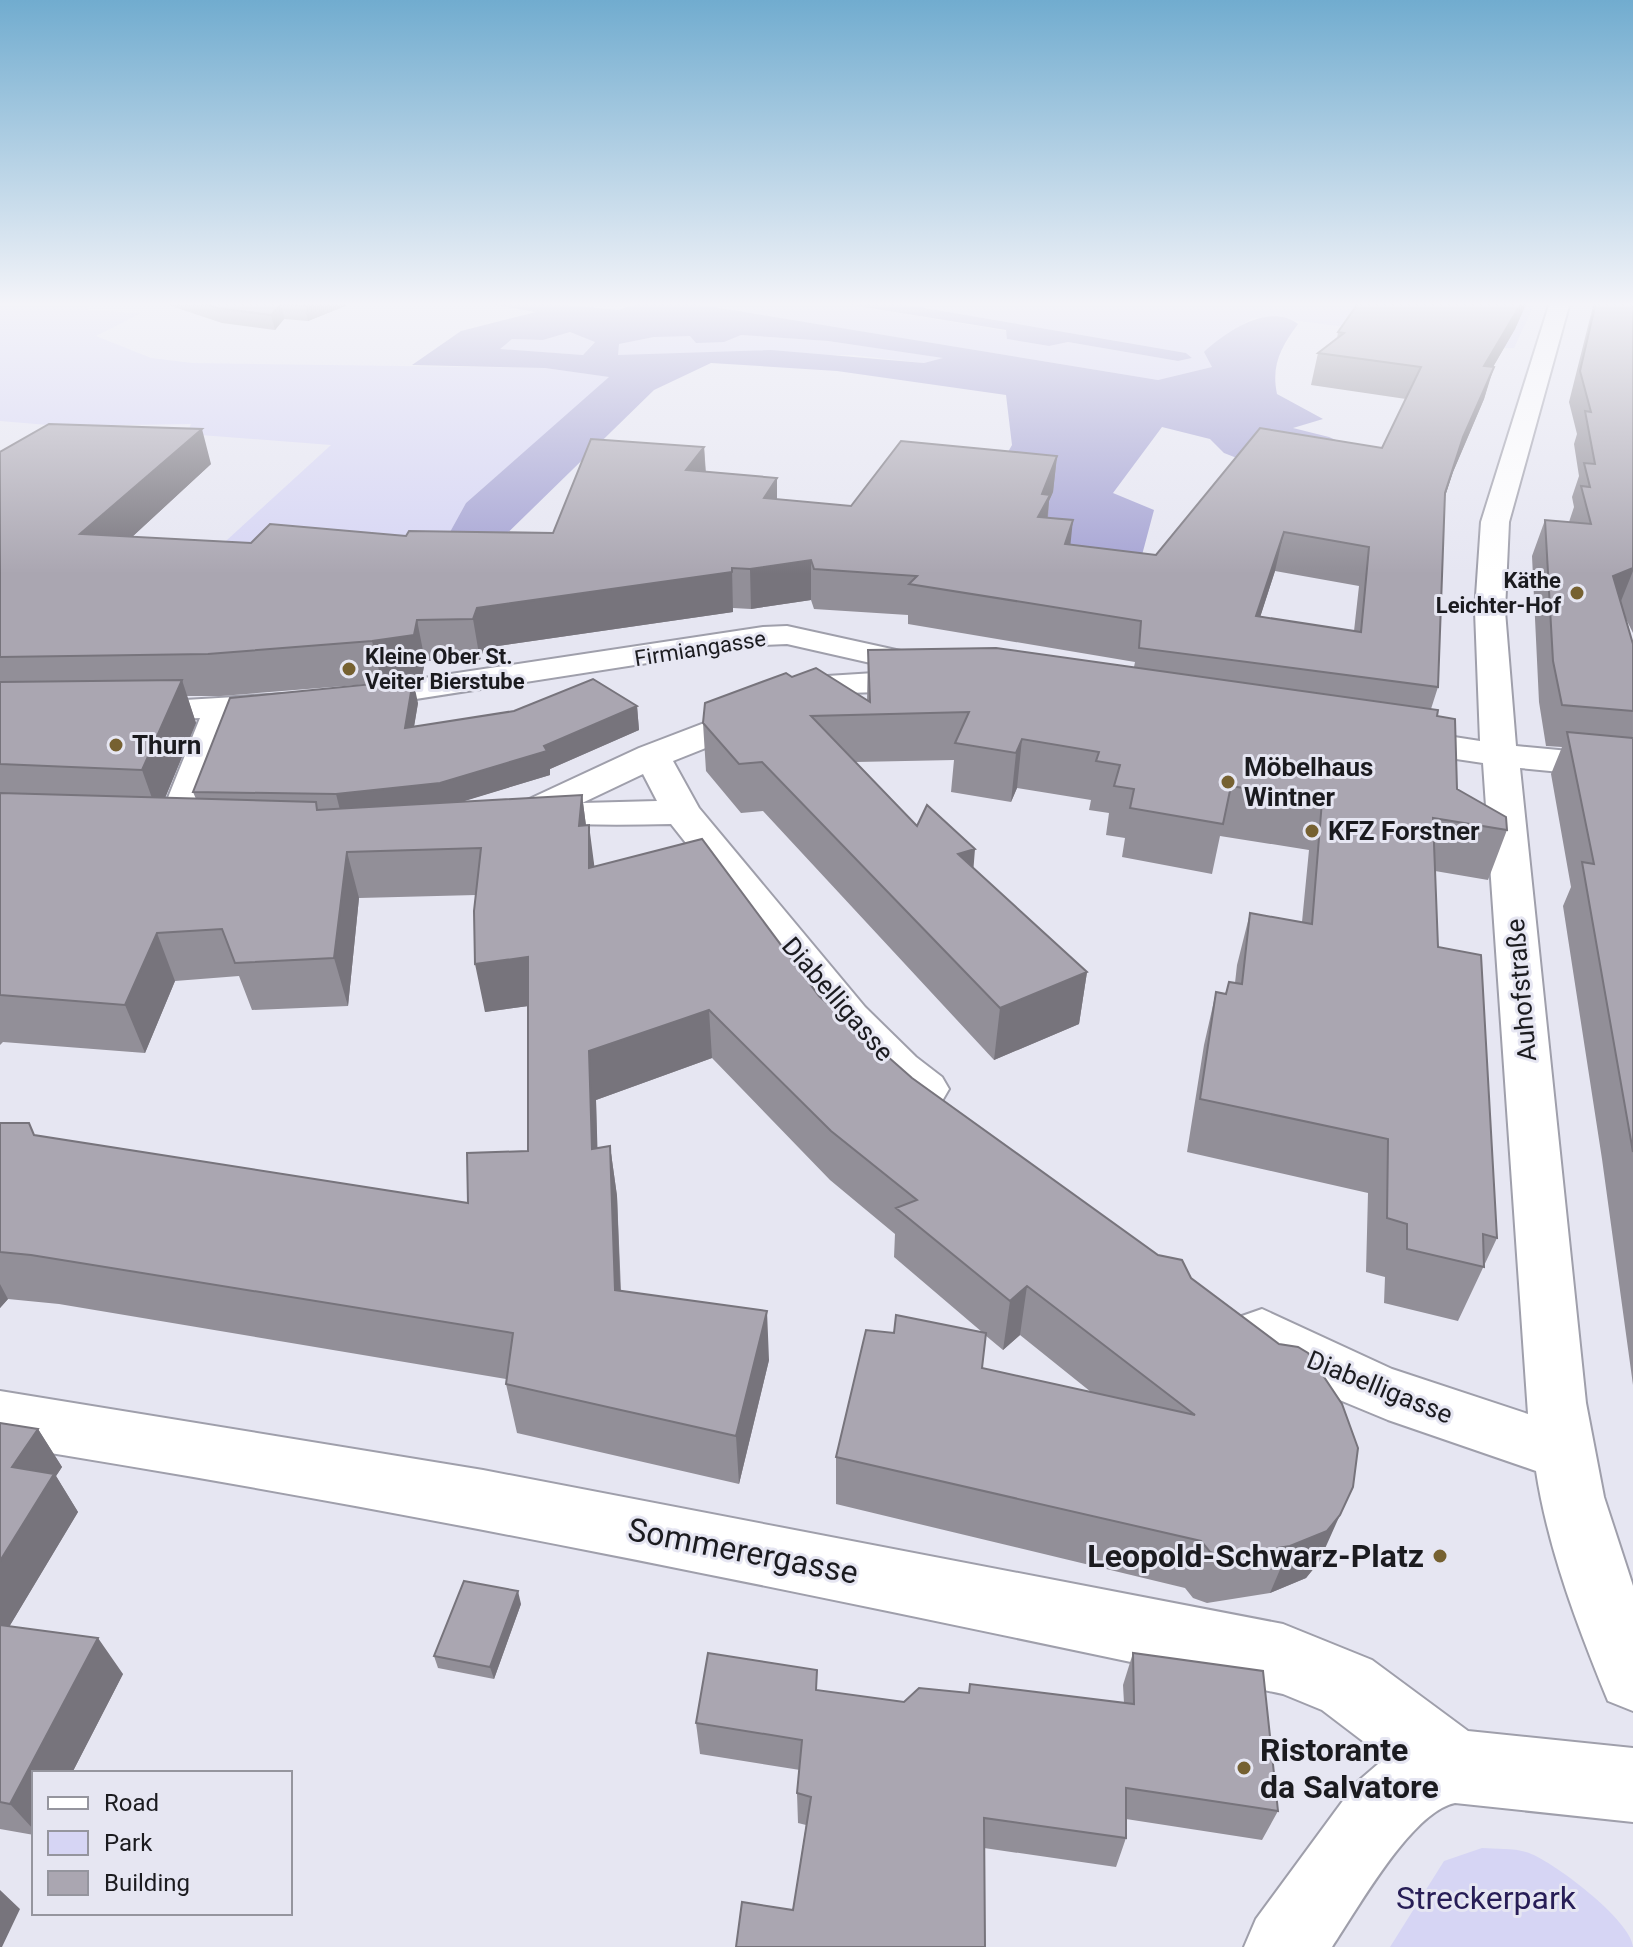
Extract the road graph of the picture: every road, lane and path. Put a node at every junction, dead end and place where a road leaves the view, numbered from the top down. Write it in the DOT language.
graph roads {
  1 [pos="1532,393"];
  2 [pos="848,647"];
  3 [pos="839,683"];
  4 [pos="221,709"];
  5 [pos="97,712"];
  6 [pos="1369,735"];
  7 [pos="1501,755"];
  8 [pos="652,756"];
  9 [pos="1633,768"];
  10 [pos="533,812"];
  11 [pos="682,812"];
  12 [pos="474,818"];
  13 [pos="217,831"];
  14 [pos="961,1116"];
  15 [pos="1227,1312"];
  16 [pos="0,1418"];
  17 [pos="1564,1452"];
  18 [pos="1620,1612"];
  19 [pos="1633,1676"];
  20 [pos="1455,1766"];
  21 [pos="1633,1785"];
  22 [pos="1284,1947"];
  1 -- 7 [label="street, Auhofstraße"];
  2 -- 3 [label="street"];
  2 -- 3 [label="street, Firmiangasse"];
  2 -- 4 [label="street, Firmiangasse"];
  3 -- 8 [label="street"];
  4 -- 5 [label="street, Firmiangasse"];
  4 -- 13 [label="street"];
  6 -- 7 [label="street"];
  7 -- 9 [label="street"];
  7 -- 17 [label="street, Auhofstraße"];
  8 -- 10 [label="street"];
  8 -- 11 [label="street, Diabelligasse"];
  10 -- 11 [label="street"];
  10 -- 12 [label="street"];
  11 -- 14 [label="street, Diabelligasse"];
  15 -- 17 [label="street, Diabelligasse"];
  16 -- 20 [label="street, Sommerergasse"];
  17 -- 18 [label="street, Auhofstraße"];
  18 -- 19 [label="street, Auhofstraße"];
  20 -- 21 [label="street"];
  20 -- 22 [label="street"];
}
